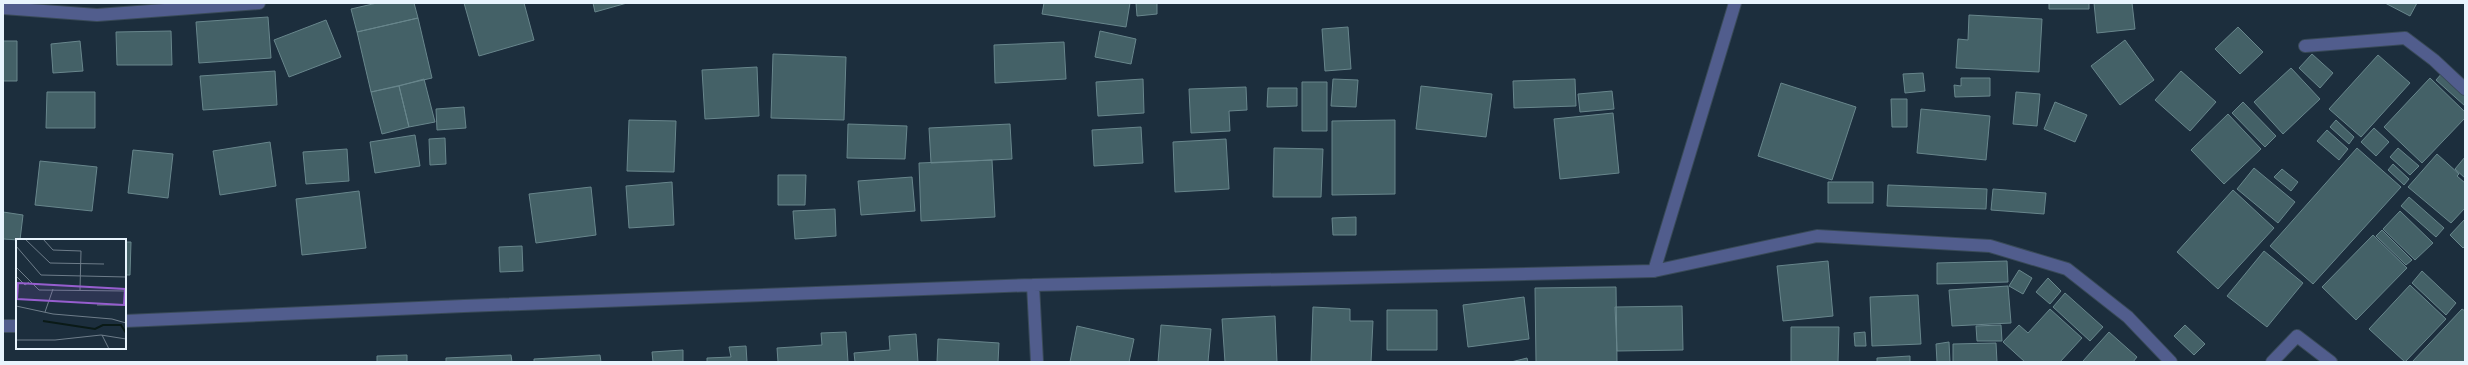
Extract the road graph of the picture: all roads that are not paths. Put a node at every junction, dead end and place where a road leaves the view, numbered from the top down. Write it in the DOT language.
graph roads {
  1 [pos="259,3"];
  2 [pos="1735,3"];
  3 [pos="3,8"];
  4 [pos="2305,46"];
  5 [pos="2465,89"];
  6 [pos="1654,272"];
  7 [pos="1033,285"];
  8 [pos="126,321"];
  9 [pos="3,326"];
  10 [pos="16,326"];
  11 [pos="1037,362"];
  12 [pos="2171,362"];
  13 [pos="2272,362"];
  14 [pos="2331,362"];
  1 -- 3 [label="street"];
  2 -- 6 [label="street"];
  4 -- 5 [label="street"];
  6 -- 7 [label="street"];
  6 -- 12 [label="street"];
  7 -- 8 [label="street"];
  7 -- 11 [label="street"];
  9 -- 10 [label="street"];
  13 -- 14 [label="street"];
}
